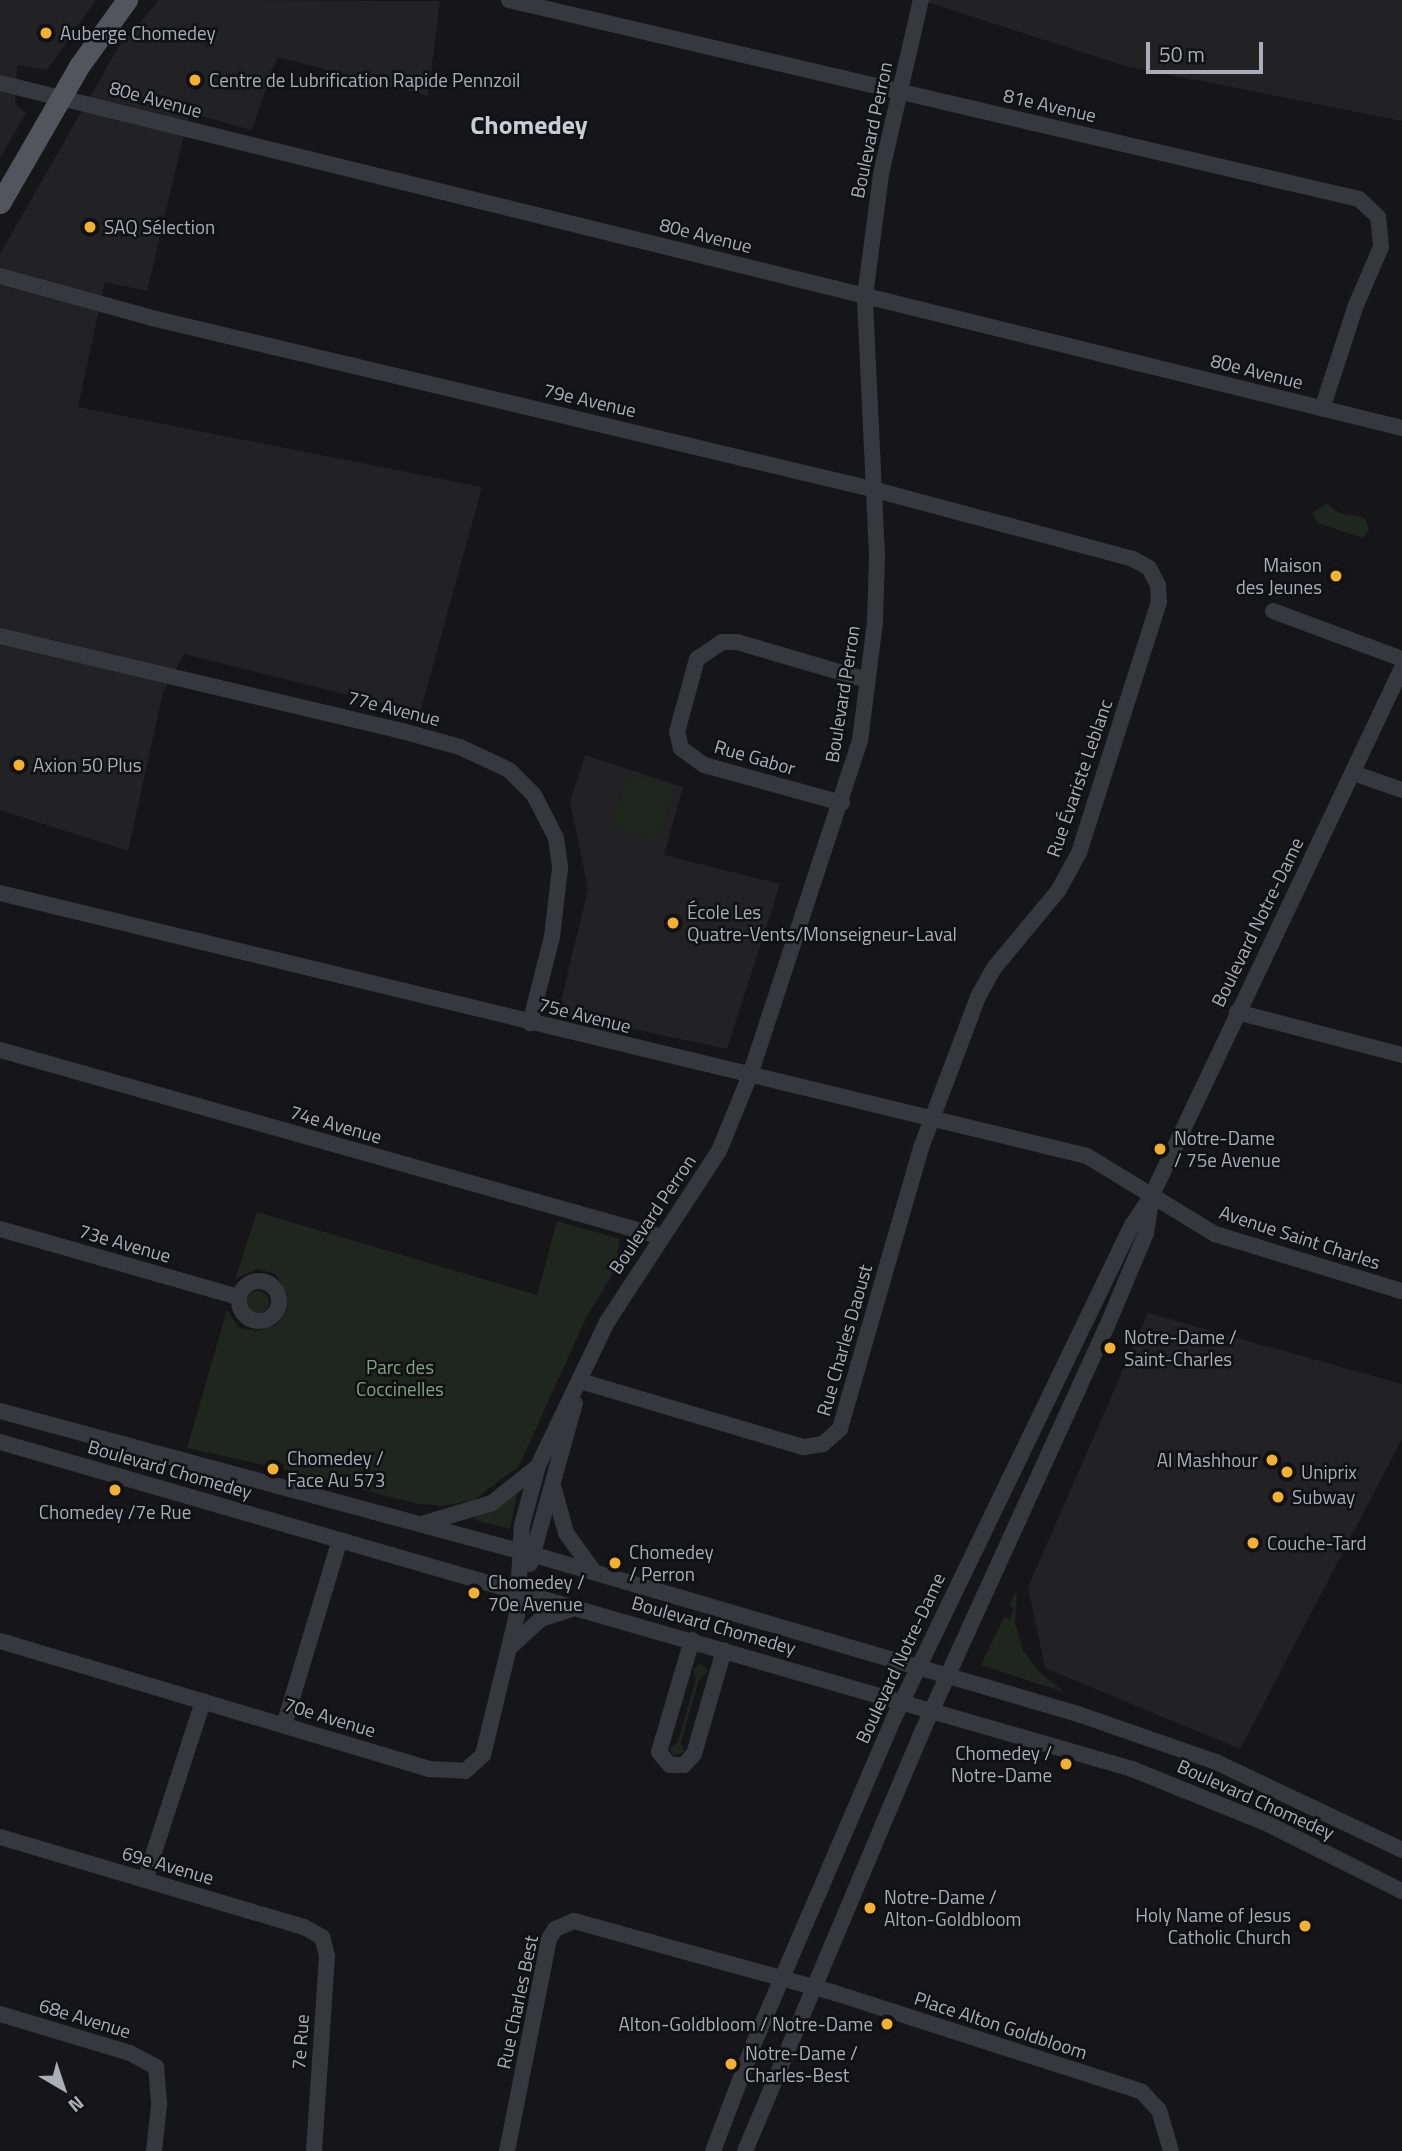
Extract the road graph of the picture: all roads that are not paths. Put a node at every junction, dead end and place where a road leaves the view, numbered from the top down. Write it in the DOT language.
graph roads {
  1 [pos="127,0"];
  2 [pos="509,0"];
  3 [pos="921,0"];
  4 [pos="0,83"];
  5 [pos="900,92"];
  6 [pos="62,96"];
  7 [pos="0,203"];
  8 [pos="0,276"];
  9 [pos="865,296"];
  10 [pos="1322,409"];
  11 [pos="1402,428"];
  12 [pos="872,489"];
  13 [pos="1158,585"];
  14 [pos="1273,611"];
  15 [pos="0,636"];
  16 [pos="1402,659"];
  17 [pos="1402,668"];
  18 [pos="867,680"];
  19 [pos="1353,773"];
  20 [pos="1402,790"];
  21 [pos="842,803"];
  22 [pos="0,893"];
  23 [pos="1237,1012"];
  24 [pos="530,1023"];
  25 [pos="0,1050"];
  26 [pos="1402,1055"];
  27 [pos="750,1075"];
  28 [pos="933,1120"];
  29 [pos="1152,1195"];
  30 [pos="0,1228"];
  31 [pos="662,1237"];
  32 [pos="1402,1292"];
  33 [pos="239,1297"];
  34 [pos="580,1381"];
  35 [pos="0,1411"];
  36 [pos="0,1442"];
  37 [pos="538,1466"];
  38 [pos="554,1485"];
  39 [pos="423,1523"];
  40 [pos="340,1540"];
  41 [pos="527,1553"];
  42 [pos="595,1573"];
  43 [pos="520,1592"];
  44 [pos="576,1608"];
  45 [pos="692,1640"];
  46 [pos="0,1641"];
  47 [pos="509,1648"];
  48 [pos="724,1650"];
  49 [pos="919,1667"];
  50 [pos="948,1675"];
  51 [pos="903,1700"];
  52 [pos="203,1701"];
  53 [pos="932,1709"];
  54 [pos="285,1725"];
  55 [pos="0,1837"];
  56 [pos="1402,1850"];
  57 [pos="145,1881"];
  58 [pos="1402,1891"];
  59 [pos="321,1937"];
  60 [pos="782,1978"];
  61 [pos="812,1987"];
  62 [pos="0,2014"];
  63 [pos="154,2151"];
  64 [pos="314,2151"];
  65 [pos="508,2151"];
  66 [pos="713,2151"];
  67 [pos="745,2151"];
  68 [pos="1171,2151"];
  1 -- 6 [label="main road"];
  2 -- 5 [label="street, 81e Avenue"];
  3 -- 5 [label="street, Boulevard Perron"];
  4 -- 6 [label="street, 80e Avenue"];
  5 -- 9 [label="street, Boulevard Perron"];
  5 -- 10 [label="street, 81e Avenue"];
  6 -- 7 [label="main road"];
  6 -- 9 [label="street, 80e Avenue"];
  8 -- 12 [label="street, 79e Avenue"];
  9 -- 10 [label="street, 80e Avenue"];
  9 -- 12 [label="street, Boulevard Perron"];
  10 -- 11 [label="street, 80e Avenue"];
  12 -- 13 [label="street, 79e Avenue"];
  12 -- 18 [label="street, Boulevard Perron"];
  13 -- 28 [label="street, Rue Évariste Leblanc"];
  14 -- 16 [label="street"];
  15 -- 24 [label="street, 77e Avenue"];
  17 -- 19 [label="street, Boulevard Notre-Dame"];
  18 -- 21 [label="street, Boulevard Perron"];
  18 -- 21 [label="street, Rue Gabor"];
  19 -- 20 [label="street"];
  19 -- 23 [label="street, Boulevard Notre-Dame"];
  21 -- 27 [label="street, Boulevard Perron"];
  22 -- 24 [label="street, 75e Avenue"];
  23 -- 26 [label="street"];
  23 -- 29 [label="street, Boulevard Notre-Dame"];
  24 -- 27 [label="street, 75e Avenue"];
  25 -- 31 [label="street, 74e Avenue"];
  27 -- 28 [label="street, 75e Avenue"];
  27 -- 31 [label="street, Boulevard Perron"];
  28 -- 29 [label="street, 75e Avenue"];
  28 -- 34 [label="street, Rue Charles Daoust"];
  29 -- 32 [label="street, Avenue Saint Charles"];
  29 -- 49 [label="street, Boulevard Notre-Dame"];
  29 -- 50 [label="street, Boulevard Notre-Dame"];
  30 -- 33 [label="street, 73e Avenue"];
  31 -- 34 [label="street, Boulevard Perron"];
  34 -- 37 [label="street, Boulevard Perron"];
  34 -- 38 [label="street, Boulevard Perron"];
  35 -- 39 [label="street, Boulevard Chomedey"];
  36 -- 40 [label="street, Boulevard Chomedey"];
  37 -- 39 [label="street"];
  37 -- 41 [label="street, Boulevard Perron"];
  38 -- 41 [label="street, Boulevard Perron"];
  38 -- 42 [label="street"];
  39 -- 41 [label="street, Boulevard Chomedey"];
  40 -- 43 [label="street, Boulevard Chomedey"];
  40 -- 54 [label="street"];
  41 -- 42 [label="street, Boulevard Chomedey"];
  41 -- 43 [label="street, Boulevard Perron"];
  42 -- 49 [label="street, Boulevard Chomedey"];
  43 -- 44 [label="street, Boulevard Chomedey"];
  43 -- 47 [label="street, 70e Avenue"];
  44 -- 45 [label="street, Boulevard Chomedey"];
  44 -- 47 [label="street"];
  45 -- 48 [label="street, Boulevard Chomedey"];
  45 -- 48 [label="street"];
  46 -- 52 [label="street, 70e Avenue"];
  47 -- 54 [label="street, 70e Avenue"];
  48 -- 51 [label="street, Boulevard Chomedey"];
  49 -- 50 [label="street, Boulevard Chomedey"];
  49 -- 51 [label="street, Boulevard Notre-Dame"];
  50 -- 53 [label="street, Boulevard Notre-Dame"];
  50 -- 56 [label="street, Boulevard Chomedey"];
  51 -- 53 [label="street, Boulevard Chomedey"];
  51 -- 60 [label="street, Boulevard Notre-Dame"];
  52 -- 54 [label="street, 70e Avenue"];
  52 -- 57 [label="street"];
  53 -- 58 [label="street, Boulevard Chomedey"];
  53 -- 61 [label="street, Boulevard Notre-Dame"];
  55 -- 57 [label="street, 69e Avenue"];
  57 -- 59 [label="street, 69e Avenue"];
  59 -- 64 [label="street, 7e Rue"];
  60 -- 61 [label="street, Place Alton Goldbloom"];
  60 -- 65 [label="street, Rue Charles Best"];
  60 -- 66 [label="street, Boulevard Notre-Dame"];
  61 -- 67 [label="street, Boulevard Notre-Dame"];
  61 -- 68 [label="street, Place Alton Goldbloom"];
  62 -- 63 [label="street, 68e Avenue"];
}
